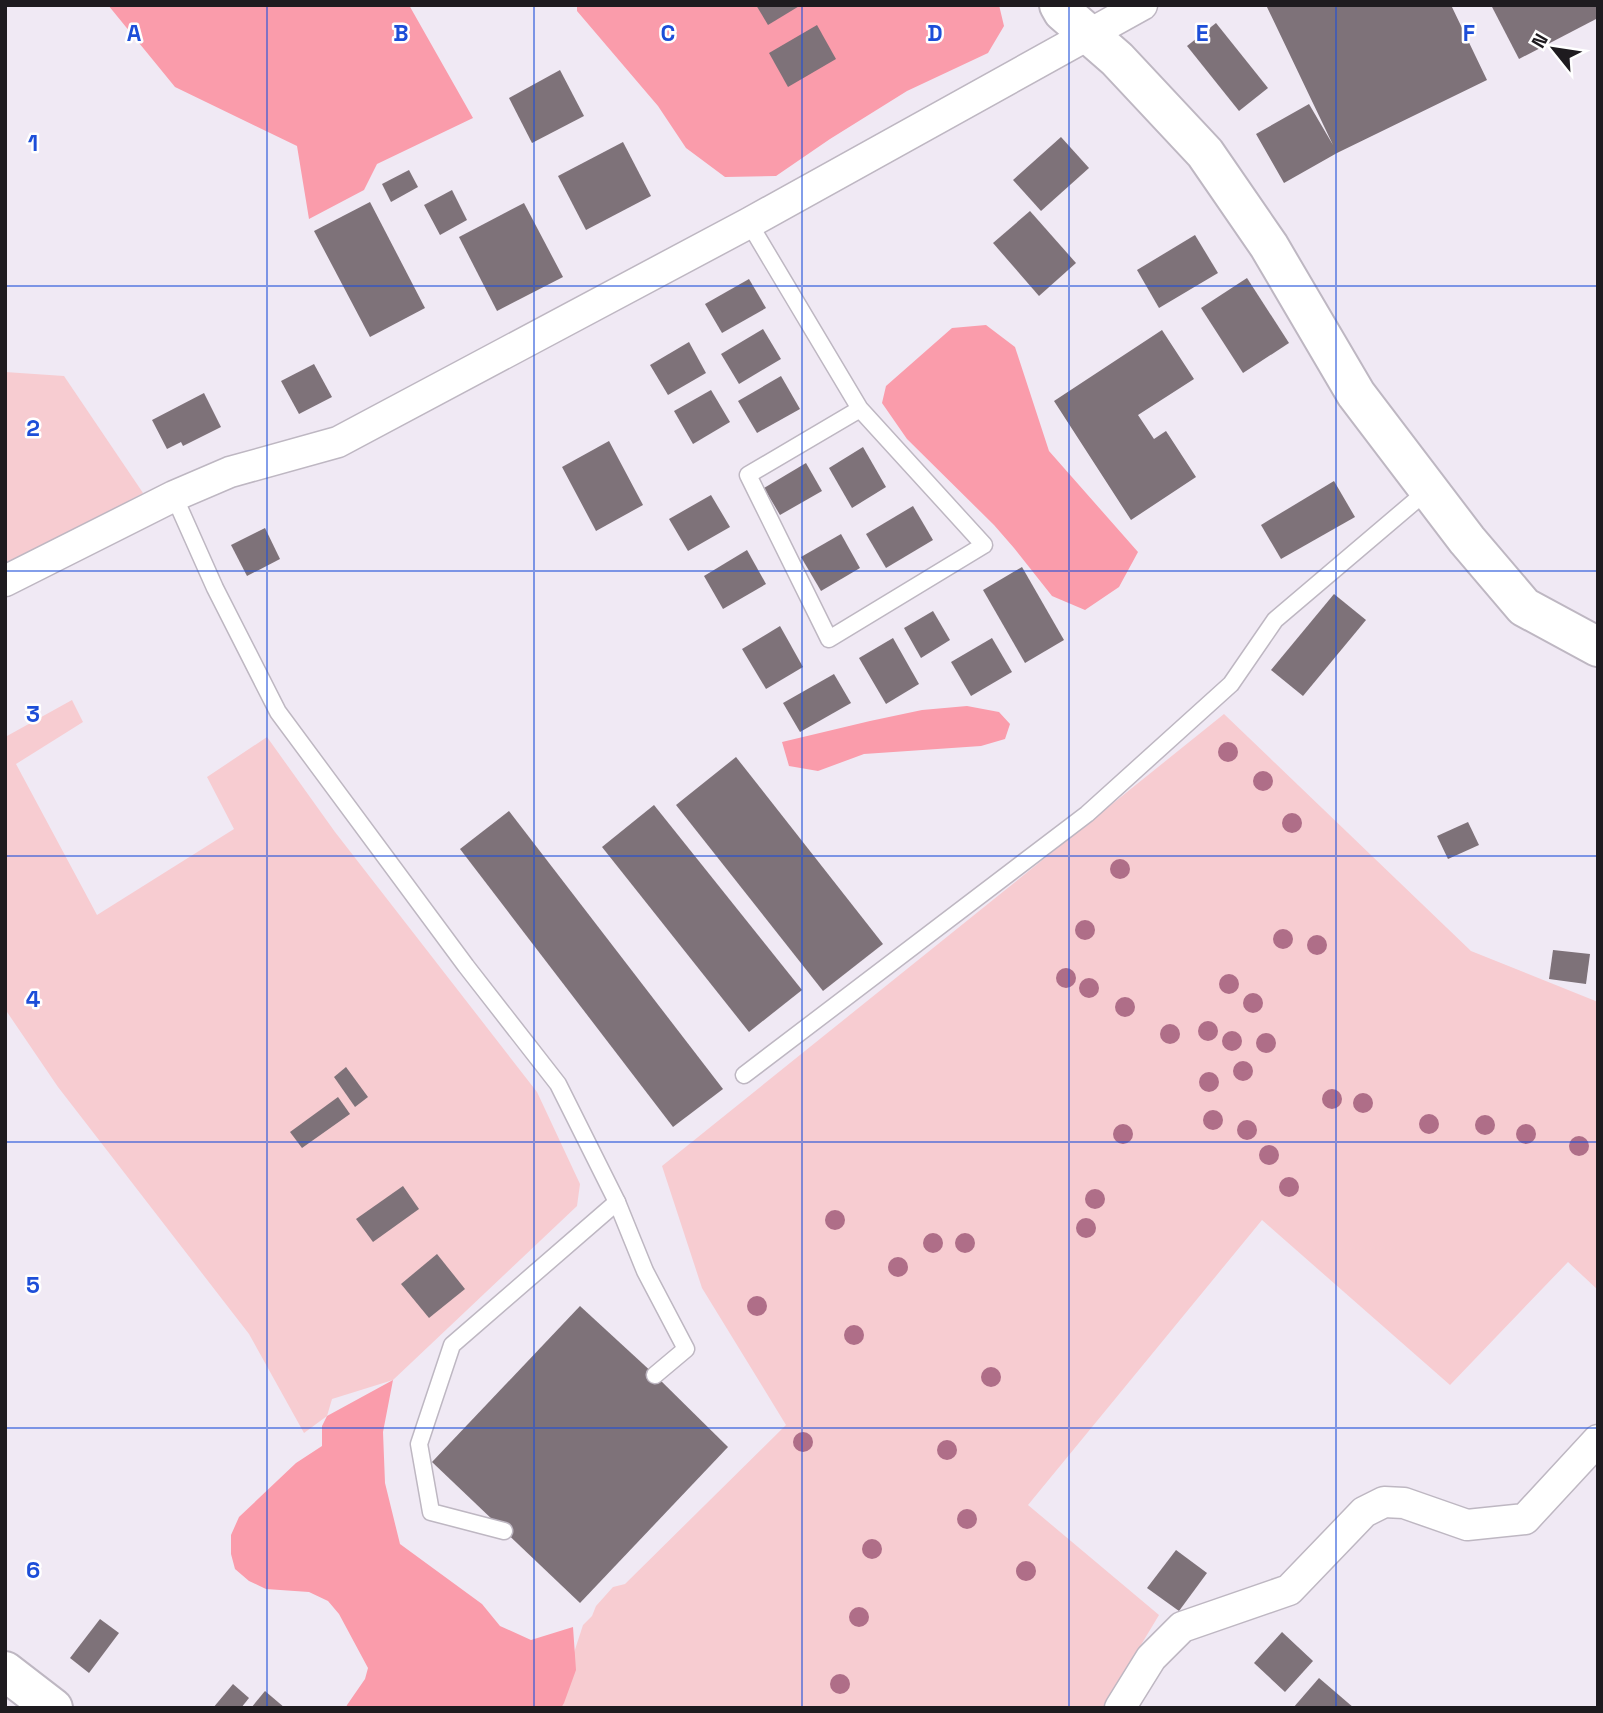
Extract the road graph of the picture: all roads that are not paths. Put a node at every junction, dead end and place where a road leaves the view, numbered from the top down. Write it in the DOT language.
graph roads {
  1 [pos="1059,5"];
  2 [pos="1142,5"];
  3 [pos="1089,36"];
  4 [pos="749,223"];
  5 [pos="860,409"];
  6 [pos="1428,489"];
  7 [pos="174,496"];
  8 [pos="5,581"];
  9 [pos="1598,647"];
  10 [pos="744,1075"];
  11 [pos="617,1202"];
  12 [pos="655,1376"];
  13 [pos="1598,1440"];
  14 [pos="504,1531"];
  15 [pos="5,1671"];
  16 [pos="53,1708"];
  17 [pos="1120,1708"];
  1 -- 3 [label="street"];
  2 -- 3 [label="street"];
  3 -- 4 [label="street"];
  3 -- 6 [label="street"];
  4 -- 5 [label="lane"];
  4 -- 7 [label="street"];
  5 -- 5 [label="lane"];
  6 -- 9 [label="street"];
  6 -- 10 [label="lane"];
  7 -- 8 [label="street"];
  7 -- 11 [label="lane"];
  11 -- 12 [label="lane"];
  11 -- 14 [label="lane"];
  13 -- 17 [label="street"];
  15 -- 16 [label="street"];
}
